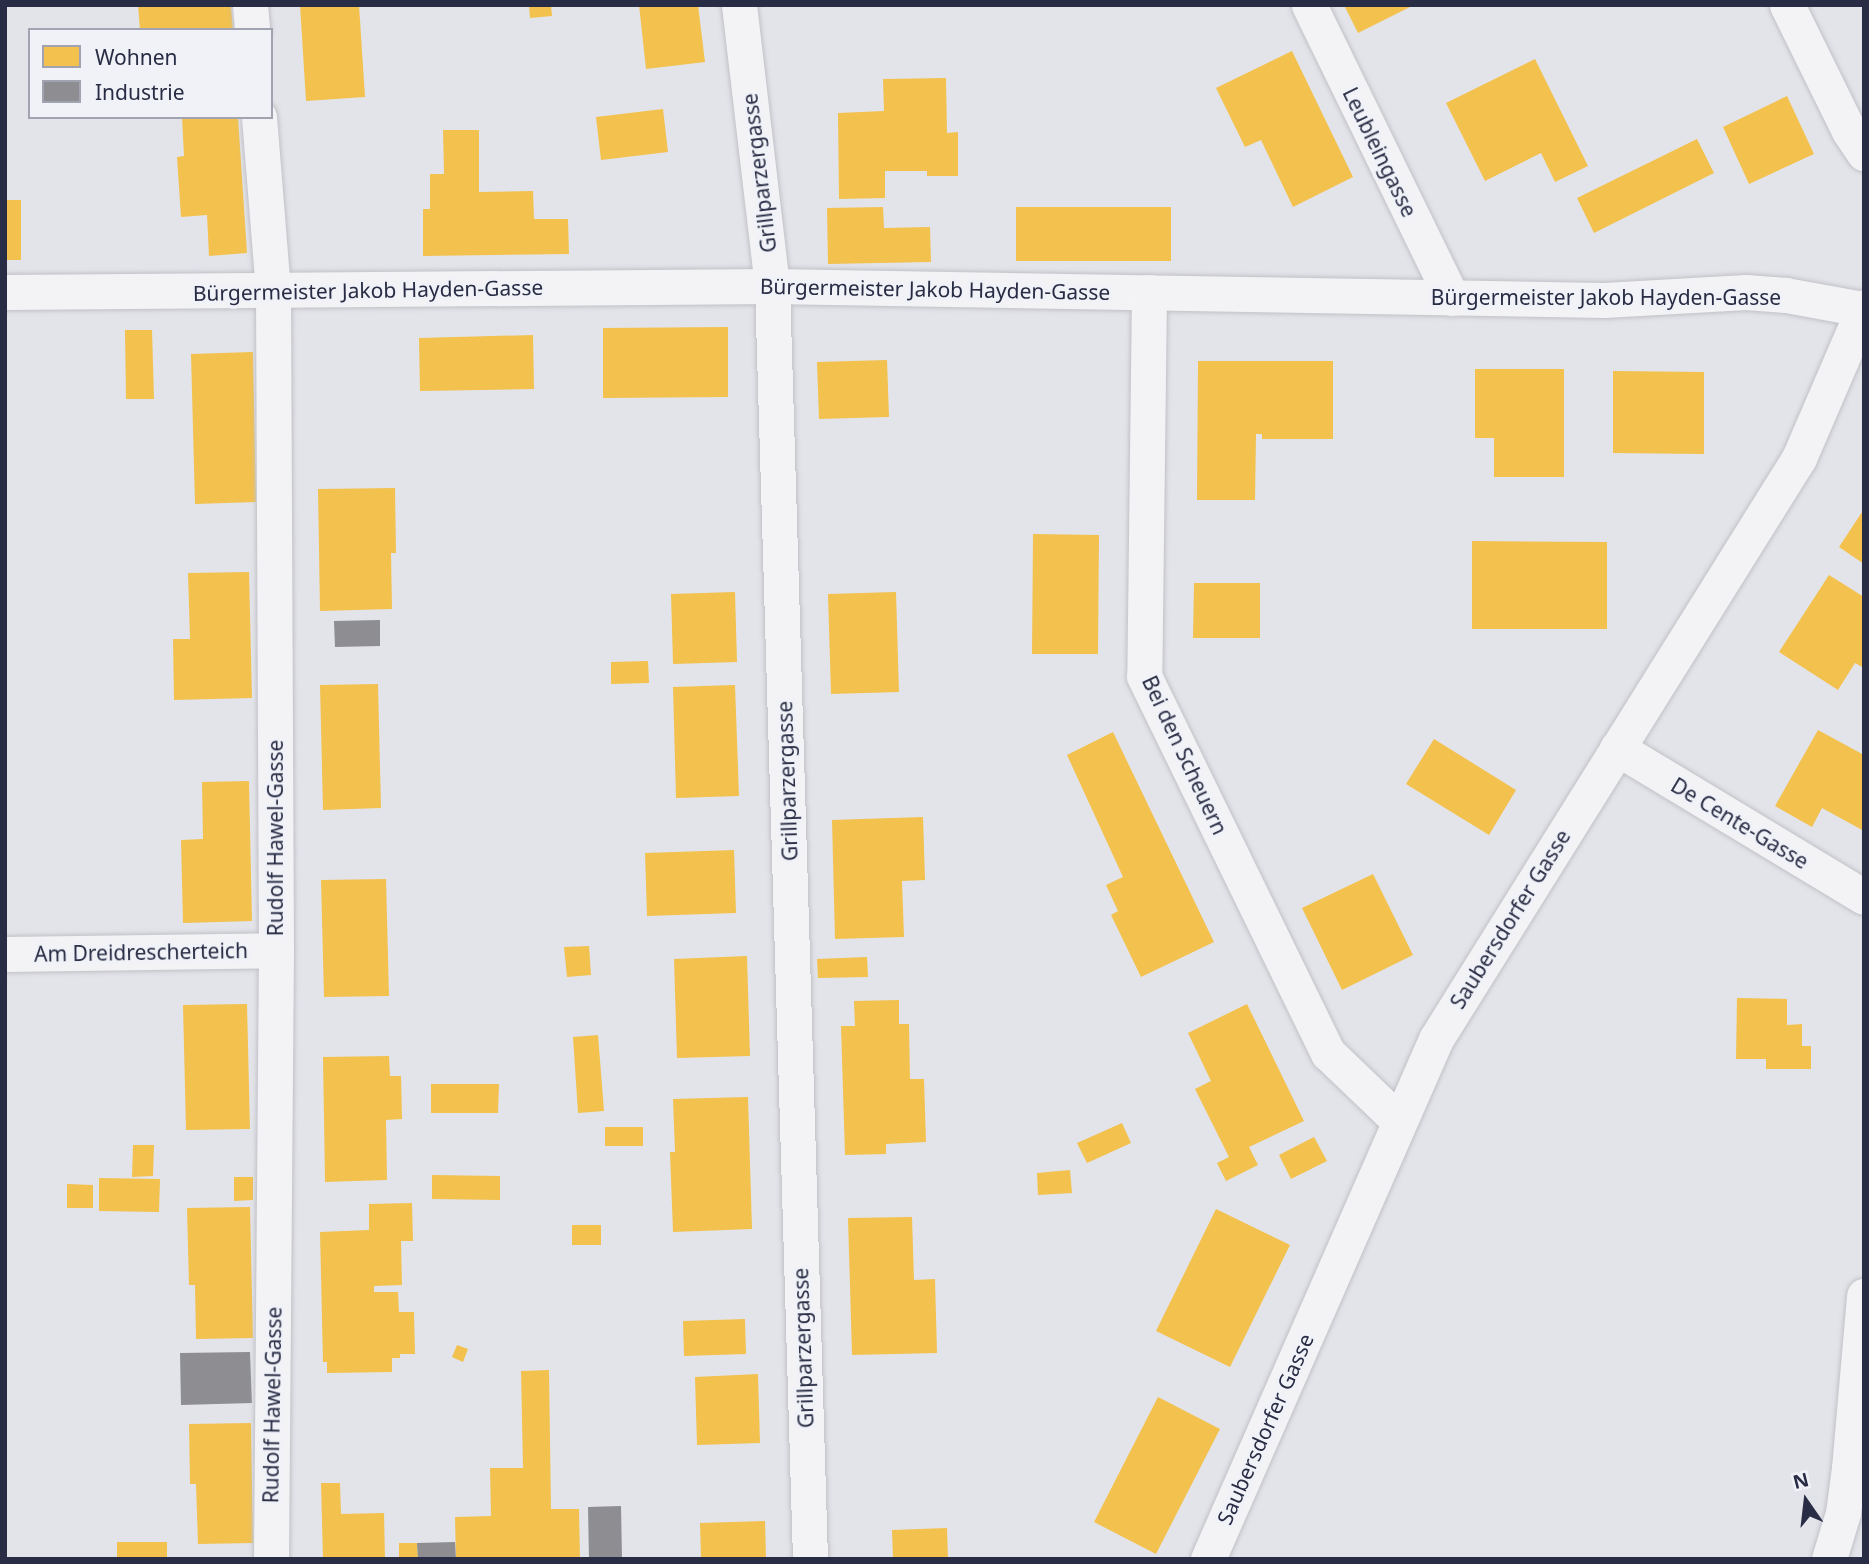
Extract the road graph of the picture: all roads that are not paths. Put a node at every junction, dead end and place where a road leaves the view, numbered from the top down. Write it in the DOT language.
graph roads {
  1 [pos="250,5"];
  2 [pos="739,5"];
  3 [pos="1309,5"];
  4 [pos="1787,5"];
  5 [pos="252,28"];
  6 [pos="259,119"];
  7 [pos="1864,153"];
  8 [pos="772,286"];
  9 [pos="5,292"];
  10 [pos="273,292"];
  11 [pos="1149,292"];
  12 [pos="1452,298"];
  13 [pos="1863,308"];
  14 [pos="1617,748"];
  15 [pos="1864,897"];
  16 [pos="276,950"];
  17 [pos="5,954"];
  18 [pos="1399,1121"];
  19 [pos="1864,1296"];
  20 [pos="271,1559"];
  21 [pos="810,1559"];
  22 [pos="1208,1559"];
  23 [pos="1829,1559"];
  1 -- 5 [label="street"];
  2 -- 8 [label="street, Grillparzergasse"];
  3 -- 12 [label="street, Leubleingasse"];
  4 -- 7 [label="street"];
  6 -- 10 [label="street, Rudolf Hawel-Gasse"];
  8 -- 10 [label="street, Bürgermeister Jakob Hayden-Gasse"];
  8 -- 11 [label="street, Bürgermeister Jakob Hayden-Gasse"];
  8 -- 21 [label="street, Grillparzergasse"];
  9 -- 10 [label="street, Bürgermeister Jakob Hayden-Gasse"];
  10 -- 16 [label="street, Rudolf Hawel-Gasse"];
  11 -- 12 [label="street, Bürgermeister Jakob Hayden-Gasse"];
  11 -- 18 [label="street, Bei den Scheuern"];
  12 -- 13 [label="street, Bürgermeister Jakob Hayden-Gasse"];
  13 -- 14 [label="street, Saubersdorfer Gasse"];
  14 -- 15 [label="street, De Cente-Gasse"];
  14 -- 18 [label="street, Saubersdorfer Gasse"];
  16 -- 17 [label="street, Am Dreidrescherteich"];
  16 -- 20 [label="street, Rudolf Hawel-Gasse"];
  18 -- 22 [label="street, Saubersdorfer Gasse"];
  19 -- 23 [label="street"];
}
